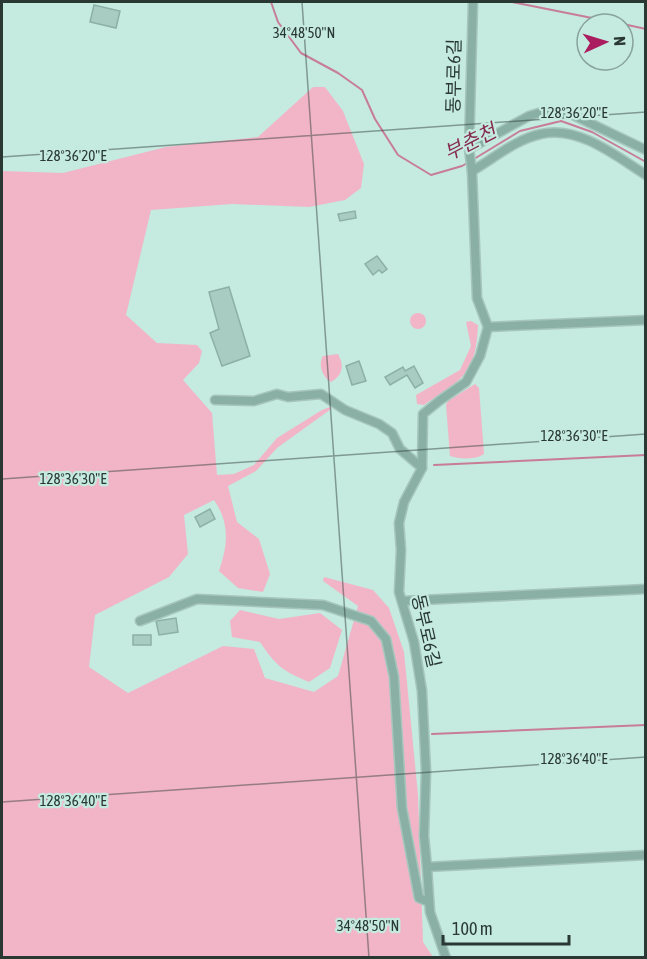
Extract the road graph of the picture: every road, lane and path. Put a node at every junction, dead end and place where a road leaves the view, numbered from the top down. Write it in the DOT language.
graph roads {
  1 [pos="472,2"];
  2 [pos="469,149"];
  3 [pos="645,150"];
  4 [pos="471,171"];
  5 [pos="645,175"];
  6 [pos="645,320"];
  7 [pos="489,327"];
  8 [pos="215,400"];
  9 [pos="422,468"];
  10 [pos="645,589"];
  11 [pos="402,601"];
  12 [pos="140,621"];
  13 [pos="645,855"];
  14 [pos="427,867"];
  15 [pos="429,902"];
  16 [pos="446,957"];
  1 -- 2 [label="lane, 동부로6길"];
  2 -- 3 [label="lane"];
  2 -- 4 [label="lane, 동부로6길"];
  4 -- 5 [label="lane"];
  4 -- 7 [label="lane, 동부로6길"];
  6 -- 7 [label="lane"];
  7 -- 9 [label="lane, 동부로6길"];
  8 -- 9 [label="lane"];
  9 -- 11 [label="lane, 동부로6길"];
  10 -- 11 [label="lane"];
  11 -- 14 [label="lane, 동부로6길"];
  12 -- 15 [label="lane"];
  13 -- 14 [label="lane"];
  14 -- 15 [label="lane, 동부로6길"];
  15 -- 16 [label="lane"];
}
